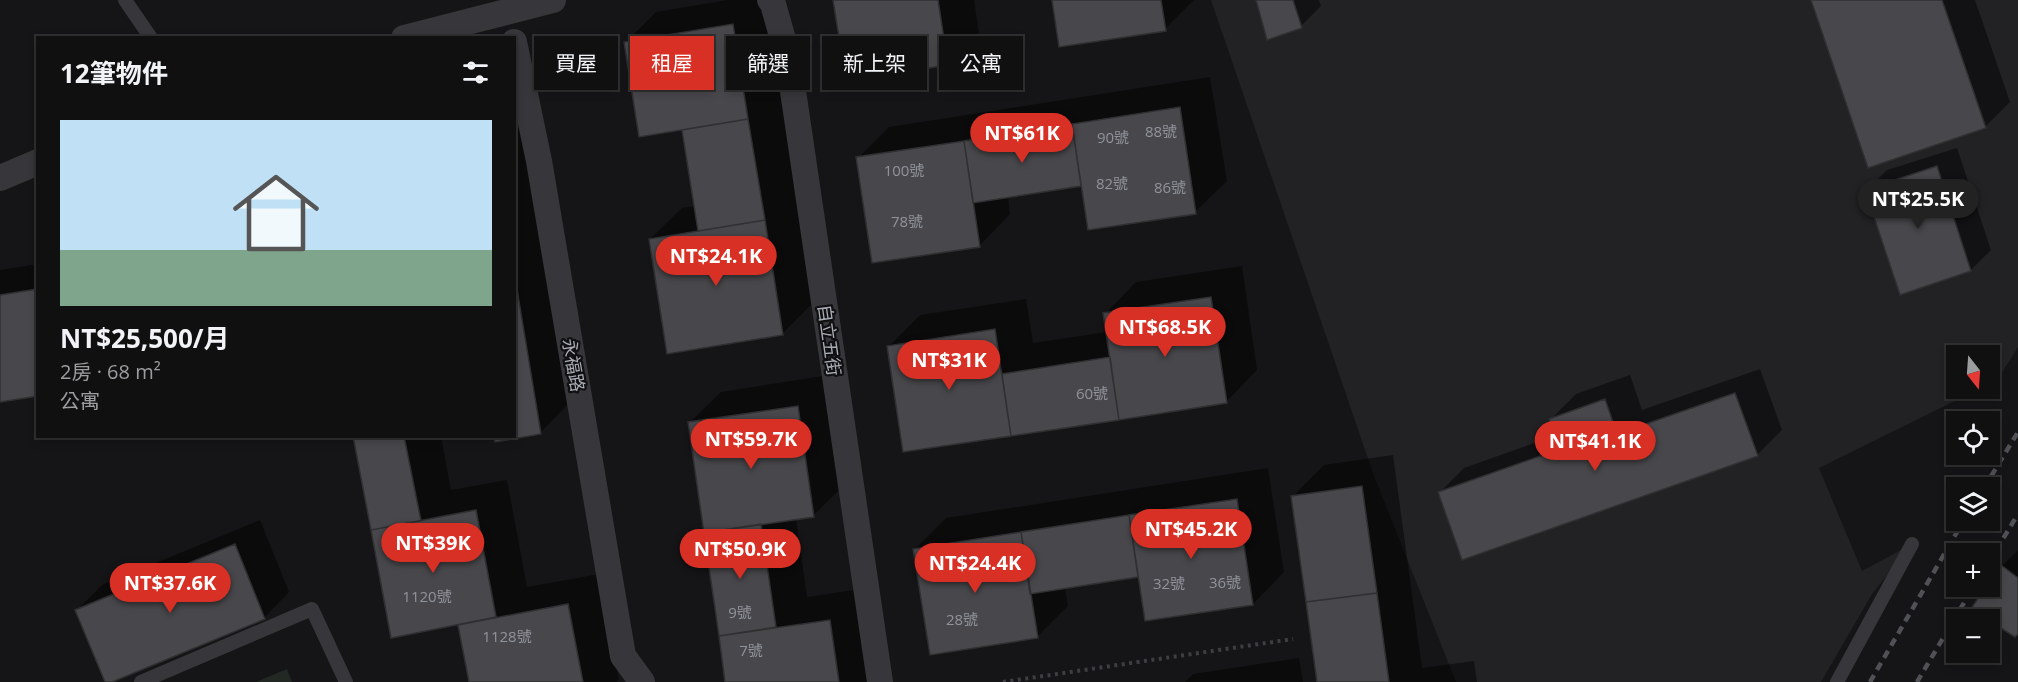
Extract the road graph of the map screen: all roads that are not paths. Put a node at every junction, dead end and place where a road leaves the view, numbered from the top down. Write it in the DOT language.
graph roads {
  1 [pos="125,0"];
  2 [pos="553,0"];
  3 [pos="770,0"];
  4 [pos="505,5"];
  5 [pos="150,36"];
  6 [pos="410,36"];
  7 [pos="513,36"];
  8 [pos="516,51"];
  9 [pos="36,163"];
  10 [pos="0,178"];
  11 [pos="1912,544"];
  12 [pos="141,682"];
  13 [pos="346,682"];
  14 [pos="642,682"];
  15 [pos="880,682"];
  16 [pos="1837,682"];
  1 -- 5 [label="lane"];
  2 -- 4 [label="street"];
  3 -- 15 [label="street, 自立五街"];
  4 -- 6 [label="street"];
  4 -- 7 [label="street"];
  8 -- 14 [label="street, 永福路"];
  9 -- 10 [label="street"];
  11 -- 16 [label="lane"];
  12 -- 13 [label="lane"];
}
